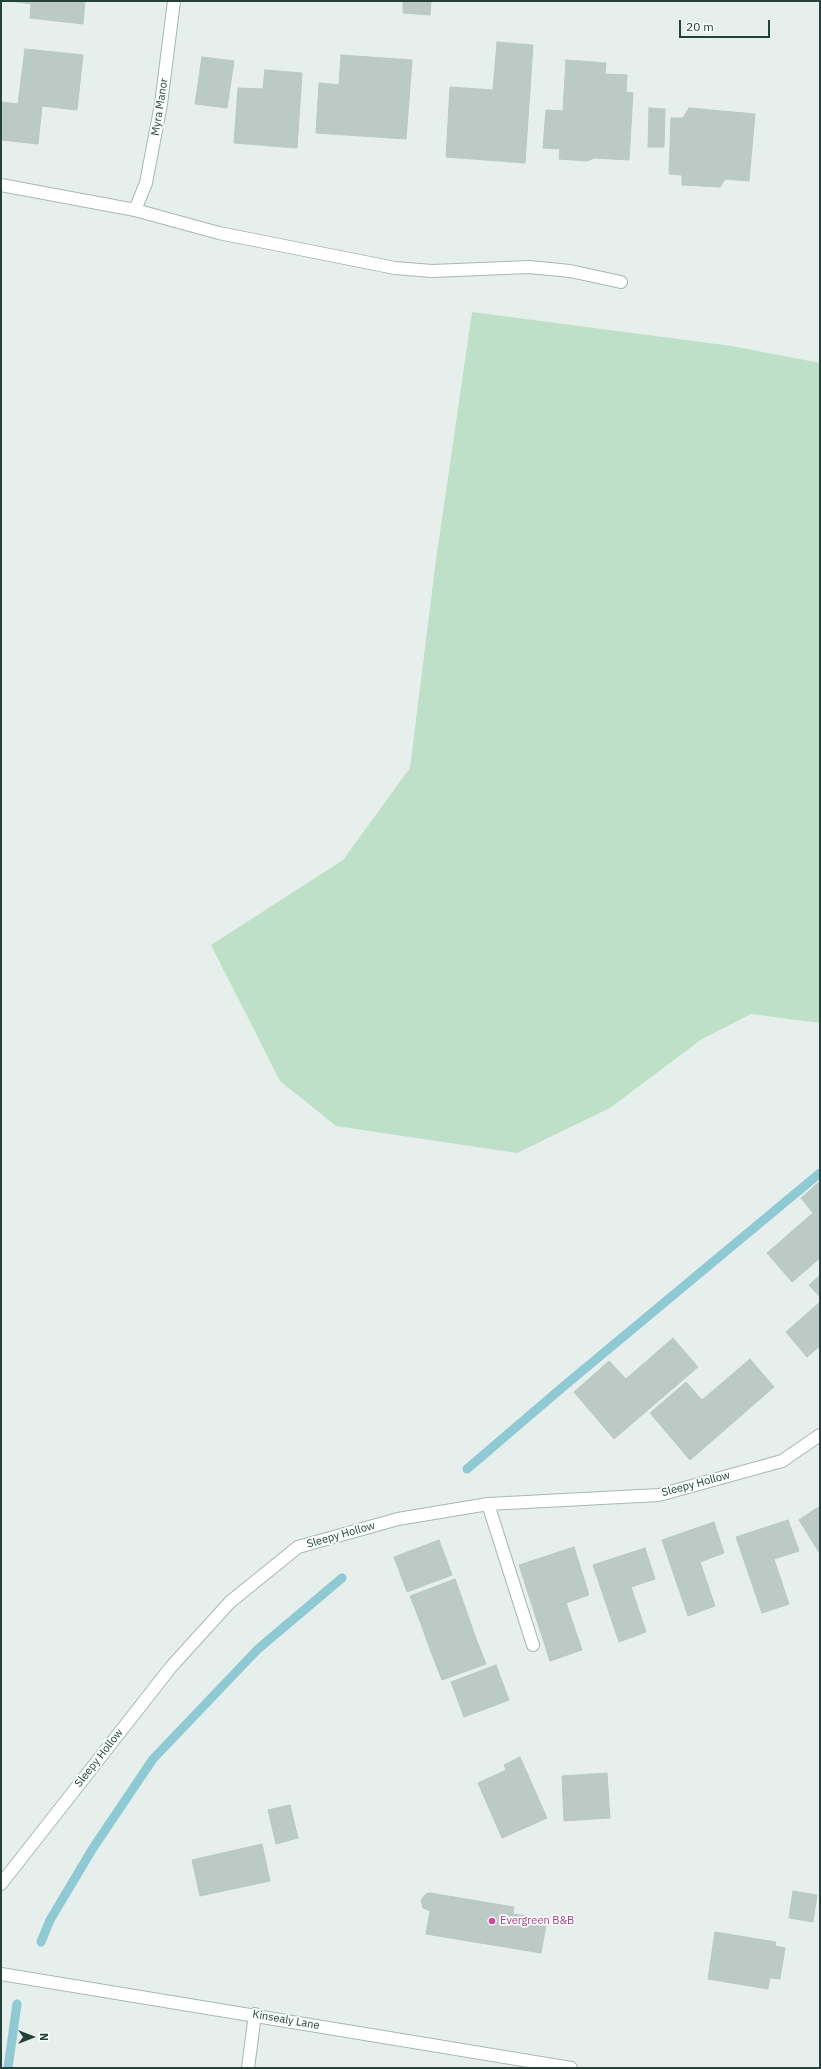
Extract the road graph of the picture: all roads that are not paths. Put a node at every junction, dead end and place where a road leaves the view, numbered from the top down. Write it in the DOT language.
graph roads {
  1 [pos="174,1"];
  2 [pos="1,185"];
  3 [pos="135,210"];
  4 [pos="621,282"];
  5 [pos="820,1435"];
  6 [pos="488,1504"];
  7 [pos="533,1645"];
  8 [pos="1,1884"];
  9 [pos="1,1974"];
  10 [pos="255,2014"];
  11 [pos="248,2068"];
  12 [pos="571,2068"];
  1 -- 3 [label="street, Myra Manor"];
  2 -- 3 [label="street"];
  3 -- 4 [label="street"];
  5 -- 6 [label="street, Sleepy Hollow"];
  6 -- 7 [label="street"];
  6 -- 8 [label="street, Sleepy Hollow"];
  9 -- 10 [label="street, Kinsealy Lane"];
  10 -- 11 [label="street"];
  10 -- 12 [label="street, Kinsealy Lane"];
}
